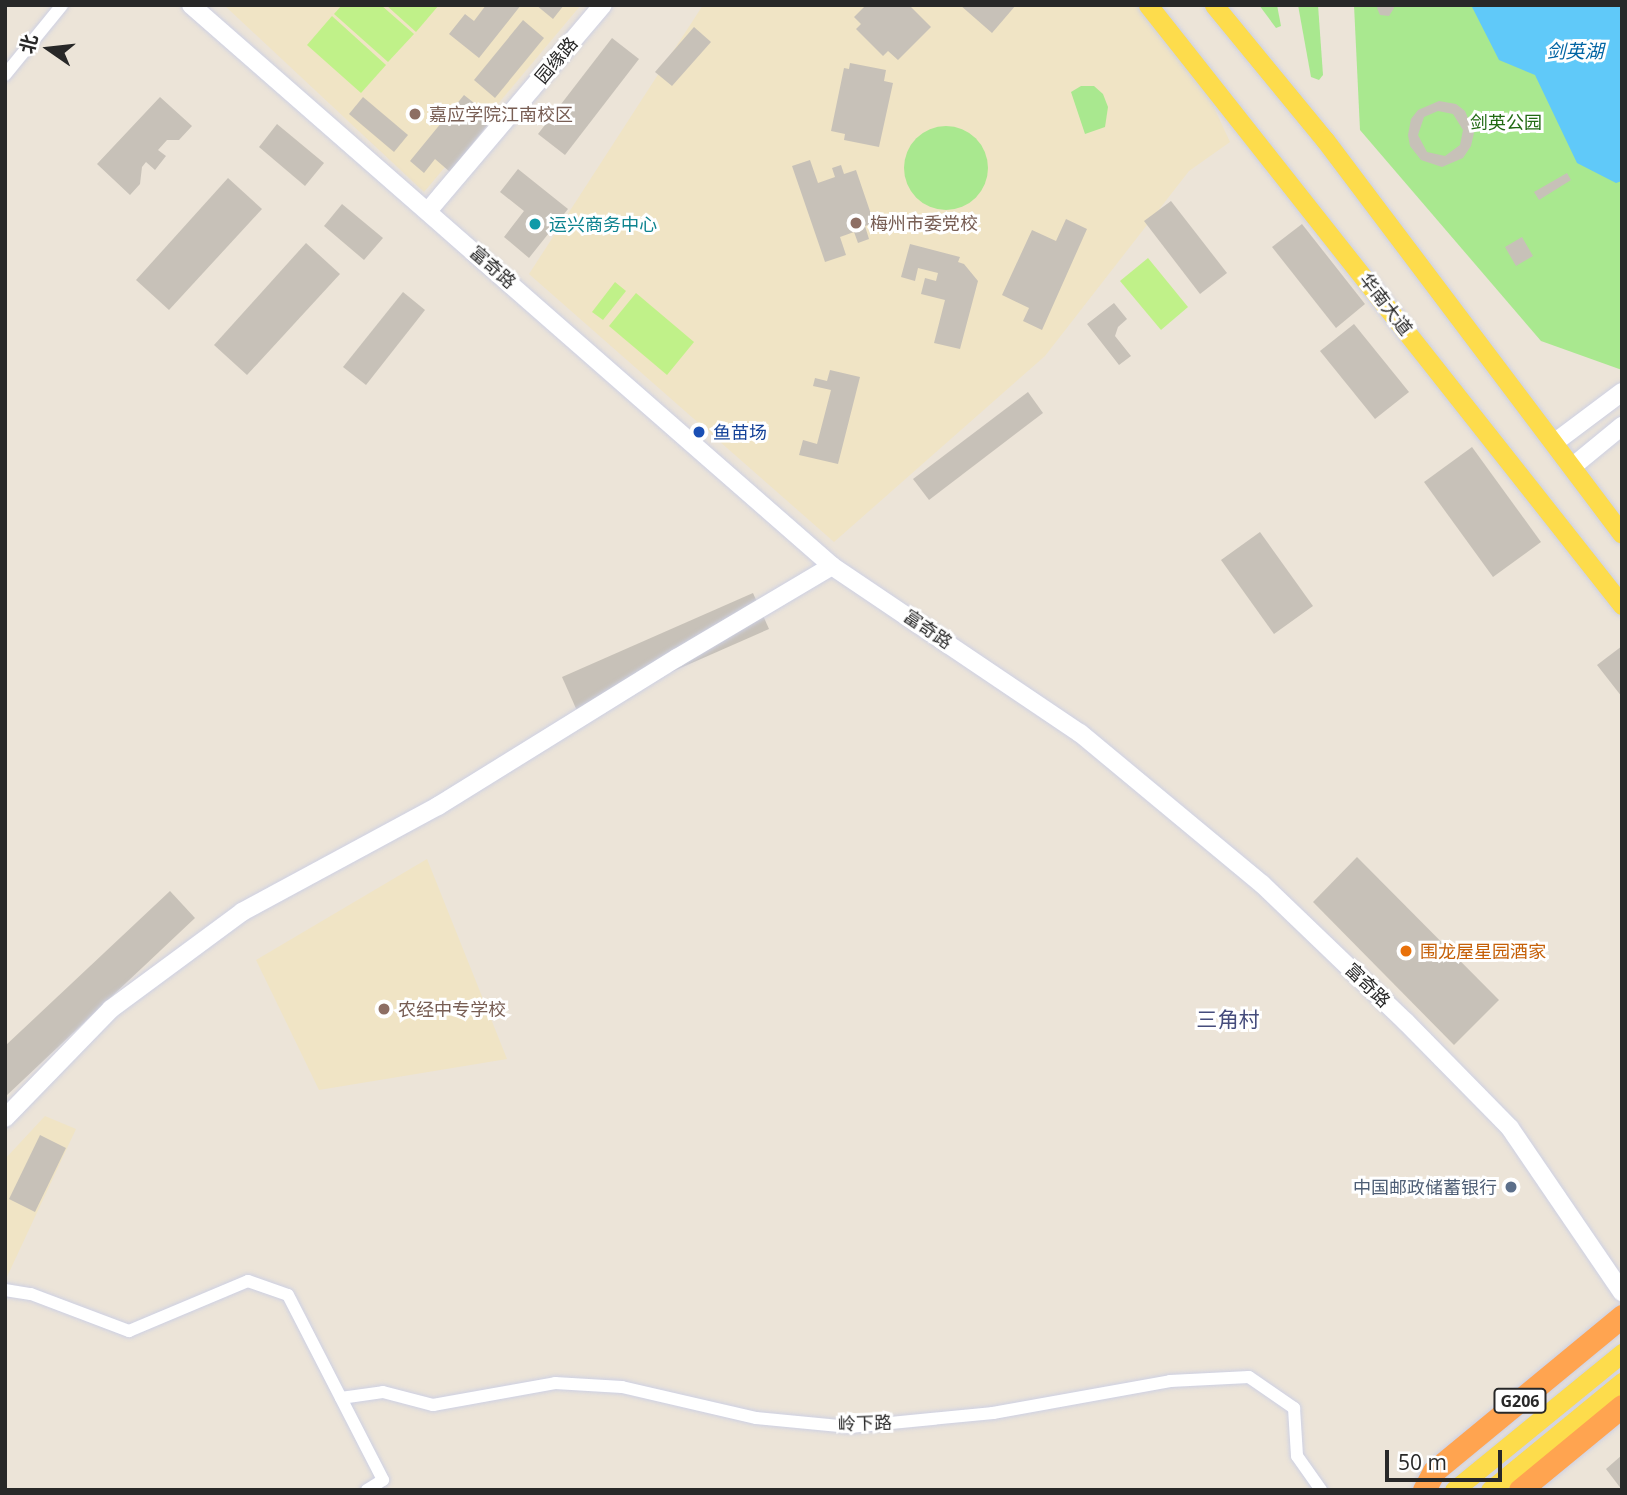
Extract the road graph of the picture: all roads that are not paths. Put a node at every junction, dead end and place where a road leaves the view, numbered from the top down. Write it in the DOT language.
graph roads {
  1 [pos="61,5"];
  2 [pos="191,5"];
  3 [pos="603,5"];
  4 [pos="1148,5"];
  5 [pos="1214,5"];
  6 [pos="5,75"];
  7 [pos="428,212"];
  8 [pos="1622,392"];
  9 [pos="1622,426"];
  10 [pos="1554,443"];
  11 [pos="1572,467"];
  12 [pos="1622,534"];
  13 [pos="832,566"];
  14 [pos="1622,605"];
  15 [pos="5,1118"];
  16 [pos="5,1290"];
  17 [pos="1622,1292"];
  18 [pos="1622,1316"];
  19 [pos="1622,1353"];
  20 [pos="1622,1382"];
  21 [pos="341,1398"];
  22 [pos="1622,1406"];
  23 [pos="367,1490"];
  24 [pos="1321,1490"];
  25 [pos="1423,1490"];
  26 [pos="1454,1490"];
  27 [pos="1490,1490"];
  28 [pos="1520,1490"];
  1 -- 6 [label="street"];
  2 -- 7 [label="street, 富奇路"];
  3 -- 7 [label="street, 园缘路"];
  4 -- 14 [label="main road, 华南大道"];
  5 -- 10 [label="main road"];
  7 -- 13 [label="street, 富奇路"];
  8 -- 10 [label="street"];
  9 -- 11 [label="street"];
  10 -- 11 [label="main road"];
  11 -- 12 [label="main road"];
  13 -- 15 [label="street"];
  13 -- 17 [label="street, 富奇路"];
  16 -- 21 [label="street"];
  18 -- 25 [label="highway, G206"];
  19 -- 26 [label="main road"];
  20 -- 27 [label="main road"];
  21 -- 23 [label="street"];
  21 -- 24 [label="street, 岭下路"];
  22 -- 28 [label="highway"];
}
